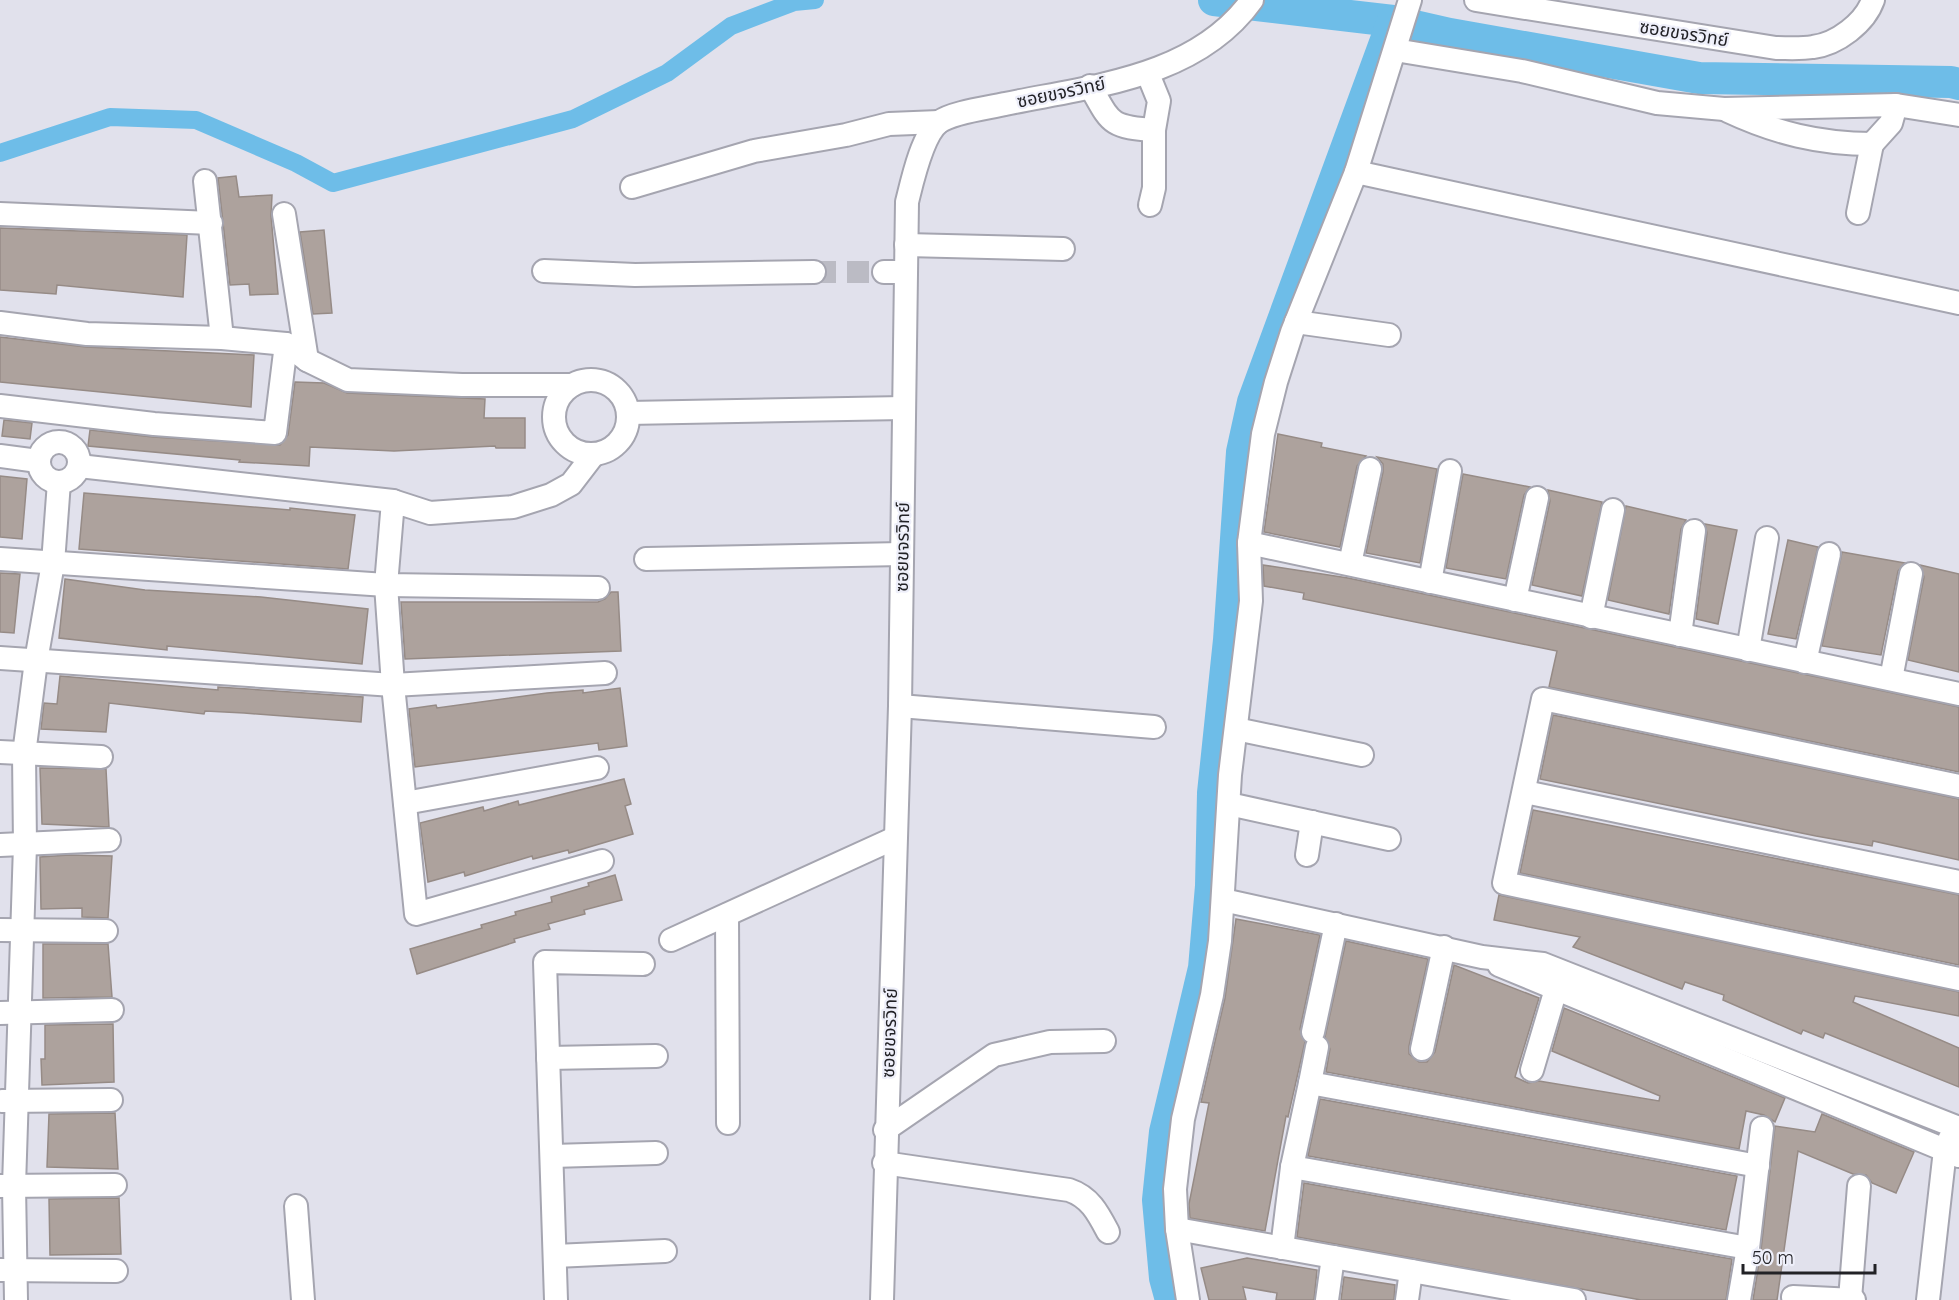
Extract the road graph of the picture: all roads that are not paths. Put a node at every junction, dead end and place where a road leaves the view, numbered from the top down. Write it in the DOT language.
graph roads {
  1 [pos="1252,0"];
  2 [pos="1476,0"];
  3 [pos="1873,0"];
  4 [pos="1409,3"];
  5 [pos="1395,50"];
  6 [pos="1148,74"];
  7 [pos="1090,86"];
  8 [pos="1896,105"];
  9 [pos="1724,109"];
  10 [pos="1959,115"];
  11 [pos="939,122"];
  12 [pos="1154,130"];
  13 [pos="1872,144"];
  14 [pos="1356,172"];
  15 [pos="205,181"];
  16 [pos="632,187"];
  17 [pos="1150,205"];
  18 [pos="1858,213"];
  19 [pos="0,214"];
  20 [pos="284,214"];
  21 [pos="211,223"];
  22 [pos="906,245"];
  23 [pos="1064,249"];
  24 [pos="544,271"];
  25 [pos="814,272"];
  26 [pos="1959,303"];
  27 [pos="1296,322"];
  28 [pos="0,323"];
  29 [pos="1389,335"];
  30 [pos="222,338"];
  31 [pos="285,344"];
  32 [pos="307,360"];
  33 [pos="572,385"];
  34 [pos="0,406"];
  35 [pos="904,408"];
  36 [pos="628,413"];
  37 [pos="594,454"];
  38 [pos="0,456"];
  39 [pos="38,460"];
  40 [pos="79,466"];
  41 [pos="1370,469"];
  42 [pos="1450,471"];
  43 [pos="59,482"];
  44 [pos="1537,498"];
  45 [pos="393,501"];
  46 [pos="1613,510"];
  47 [pos="1694,531"];
  48 [pos="1767,538"];
  49 [pos="1249,543"];
  50 [pos="902,554"];
  51 [pos="1829,554"];
  52 [pos="0,559"];
  53 [pos="646,559"];
  54 [pos="53,563"];
  55 [pos="1350,564"];
  56 [pos="1911,574"];
  57 [pos="1431,582"];
  58 [pos="386,585"];
  59 [pos="598,588"];
  60 [pos="1515,600"];
  61 [pos="1591,617"];
  62 [pos="1680,635"];
  63 [pos="1748,650"];
  64 [pos="0,658"];
  65 [pos="36,661"];
  66 [pos="1805,662"];
  67 [pos="605,674"];
  68 [pos="1891,679"];
  69 [pos="393,685"];
  70 [pos="1959,694"];
  71 [pos="900,706"];
  72 [pos="1154,727"];
  73 [pos="1236,729"];
  74 [pos="0,752"];
  75 [pos="24,754"];
  76 [pos="1362,754"];
  77 [pos="101,757"];
  78 [pos="597,768"];
  79 [pos="1959,786"];
  80 [pos="1525,792"];
  81 [pos="405,803"];
  82 [pos="1229,804"];
  83 [pos="1312,822"];
  84 [pos="895,838"];
  85 [pos="1389,839"];
  86 [pos="109,840"];
  87 [pos="0,845"];
  88 [pos="25,845"];
  89 [pos="1307,855"];
  90 [pos="602,861"];
  91 [pos="1959,882"];
  92 [pos="1223,900"];
  93 [pos="727,915"];
  94 [pos="1336,924"];
  95 [pos="11,930"];
  96 [pos="105,931"];
  97 [pos="672,940"];
  98 [pos="1444,947"];
  99 [pos="1482,957"];
  100 [pos="644,964"];
  101 [pos="1959,979"];
  102 [pos="1556,990"];
  103 [pos="112,1010"];
  104 [pos="9,1013"];
  105 [pos="1104,1041"];
  106 [pos="1422,1049"];
  107 [pos="656,1056"];
  108 [pos="548,1058"];
  109 [pos="1532,1070"];
  110 [pos="1310,1083"];
  111 [pos="111,1100"];
  112 [pos="8,1101"];
  113 [pos="728,1123"];
  114 [pos="1762,1128"];
  115 [pos="1957,1128"];
  116 [pos="885,1130"];
  117 [pos="656,1153"];
  118 [pos="1952,1153"];
  119 [pos="552,1156"];
  120 [pos="884,1163"];
  121 [pos="1758,1166"];
  122 [pos="1292,1167"];
  123 [pos="115,1185"];
  124 [pos="7,1186"];
  125 [pos="1859,1186"];
  126 [pos="296,1206"];
  127 [pos="1177,1229"];
  128 [pos="1108,1232"];
  129 [pos="1282,1248"];
  130 [pos="1748,1248"];
  131 [pos="665,1251"];
  132 [pos="555,1256"];
  133 [pos="1333,1257"];
  134 [pos="9,1270"];
  135 [pos="116,1271"];
  136 [pos="1411,1271"];
  137 [pos="1504,1294"];
  138 [pos="1793,1297"];
  139 [pos="16,1300"];
  140 [pos="303,1300"];
  141 [pos="556,1300"];
  142 [pos="882,1300"];
  143 [pos="1188,1300"];
  144 [pos="1326,1300"];
  145 [pos="1407,1300"];
  146 [pos="1574,1300"];
  147 [pos="1739,1300"];
  148 [pos="1852,1300"];
  149 [pos="1928,1300"];
  1 -- 6 [label="street, ซอยขจรวิทย์"];
  2 -- 3 [label="street, ซอยขจรวิทย์"];
  4 -- 5 [label="street"];
  5 -- 9 [label="street"];
  5 -- 14 [label="street"];
  6 -- 7 [label="street, ซอยขจรวิทย์"];
  6 -- 12 [label="street"];
  7 -- 11 [label="street, ซอยขจรวิทย์"];
  7 -- 12 [label="street"];
  8 -- 9 [label="street"];
  8 -- 10 [label="street"];
  8 -- 13 [label="street"];
  9 -- 13 [label="street"];
  11 -- 16 [label="street"];
  11 -- 22 [label="street, ซอยขจรวิทย์"];
  12 -- 17 [label="street"];
  13 -- 18 [label="street"];
  14 -- 26 [label="street"];
  14 -- 27 [label="street"];
  15 -- 21 [label="street"];
  19 -- 21 [label="street"];
  20 -- 32 [label="street"];
  21 -- 30 [label="street"];
  22 -- 23 [label="street"];
  22 -- 35 [label="street, ซอยขจรวิทย์"];
  24 -- 25 [label="street"];
  27 -- 29 [label="street"];
  27 -- 49 [label="street"];
  28 -- 30 [label="street"];
  30 -- 31 [label="street"];
  31 -- 32 [label="street"];
  31 -- 34 [label="street"];
  32 -- 33 [label="street"];
  33 -- 36 [label="street"];
  33 -- 37 [label="street"];
  35 -- 36 [label="street"];
  35 -- 50 [label="street, ซอยขจรวิทย์"];
  36 -- 37 [label="street"];
  37 -- 45 [label="street"];
  38 -- 39 [label="street"];
  39 -- 40 [label="street"];
  39 -- 43 [label="street"];
  40 -- 43 [label="street"];
  40 -- 45 [label="street"];
  41 -- 55 [label="street"];
  42 -- 57 [label="street"];
  43 -- 54 [label="street"];
  44 -- 60 [label="street"];
  45 -- 58 [label="street"];
  46 -- 61 [label="street"];
  47 -- 62 [label="street"];
  48 -- 63 [label="street"];
  49 -- 55 [label="street"];
  49 -- 73 [label="street"];
  50 -- 53 [label="street"];
  50 -- 71 [label="street, ซอยขจรวิทย์"];
  51 -- 66 [label="street"];
  52 -- 54 [label="street"];
  54 -- 58 [label="street"];
  54 -- 65 [label="street"];
  55 -- 57 [label="street"];
  56 -- 68 [label="street"];
  57 -- 60 [label="street"];
  58 -- 59 [label="street"];
  58 -- 69 [label="street"];
  60 -- 61 [label="street"];
  61 -- 62 [label="street"];
  62 -- 63 [label="street"];
  63 -- 66 [label="street"];
  64 -- 65 [label="street"];
  65 -- 69 [label="street"];
  65 -- 75 [label="street"];
  66 -- 68 [label="street"];
  67 -- 69 [label="street"];
  68 -- 70 [label="street"];
  69 -- 81 [label="street"];
  71 -- 72 [label="street"];
  71 -- 84 [label="street, ซอยขจรวิทย์"];
  73 -- 76 [label="street"];
  73 -- 82 [label="street"];
  74 -- 75 [label="street"];
  75 -- 77 [label="street"];
  75 -- 88 [label="street"];
  78 -- 81 [label="street"];
  79 -- 80 [label="street"];
  80 -- 91 [label="street"];
  80 -- 101 [label="street"];
  81 -- 90 [label="street"];
  82 -- 83 [label="street"];
  82 -- 92 [label="street"];
  83 -- 85 [label="street"];
  83 -- 89 [label="street"];
  84 -- 93 [label="street"];
  84 -- 116 [label="street, ซอยขจรวิทย์"];
  86 -- 88 [label="street"];
  87 -- 88 [label="street"];
  88 -- 95 [label="street"];
  92 -- 94 [label="street"];
  92 -- 127 [label="street"];
  93 -- 97 [label="street"];
  93 -- 113 [label="street"];
  94 -- 98 [label="street"];
  94 -- 110 [label="street"];
  95 -- 96 [label="street"];
  95 -- 104 [label="street"];
  98 -- 99 [label="street"];
  98 -- 106 [label="street"];
  99 -- 102 [label="street"];
  99 -- 115 [label="street"];
  100 -- 108 [label="street"];
  102 -- 109 [label="street"];
  102 -- 118 [label="street"];
  103 -- 104 [label="street"];
  104 -- 112 [label="street"];
  105 -- 116 [label="street"];
  107 -- 108 [label="street"];
  108 -- 119 [label="street"];
  110 -- 121 [label="street"];
  110 -- 122 [label="street"];
  111 -- 112 [label="street"];
  112 -- 124 [label="street"];
  114 -- 121 [label="street"];
  115 -- 118 [label="street"];
  116 -- 120 [label="street, ซอยขจรวิทย์"];
  117 -- 119 [label="street"];
  118 -- 149 [label="street"];
  119 -- 132 [label="street"];
  120 -- 128 [label="street"];
  120 -- 142 [label="street, ซอยขจรวิทย์"];
  121 -- 130 [label="street"];
  122 -- 129 [label="street"];
  122 -- 130 [label="street"];
  123 -- 124 [label="street"];
  124 -- 134 [label="street"];
  125 -- 148 [label="street"];
  126 -- 140 [label="street"];
  127 -- 129 [label="street"];
  127 -- 143 [label="street"];
  129 -- 133 [label="street"];
  130 -- 147 [label="street"];
  131 -- 132 [label="street"];
  132 -- 141 [label="street"];
  133 -- 136 [label="street"];
  133 -- 144 [label="street"];
  134 -- 135 [label="street"];
  134 -- 139 [label="street"];
  136 -- 137 [label="street"];
  136 -- 145 [label="street"];
  137 -- 146 [label="street"];
  138 -- 148 [label="street"];
}
